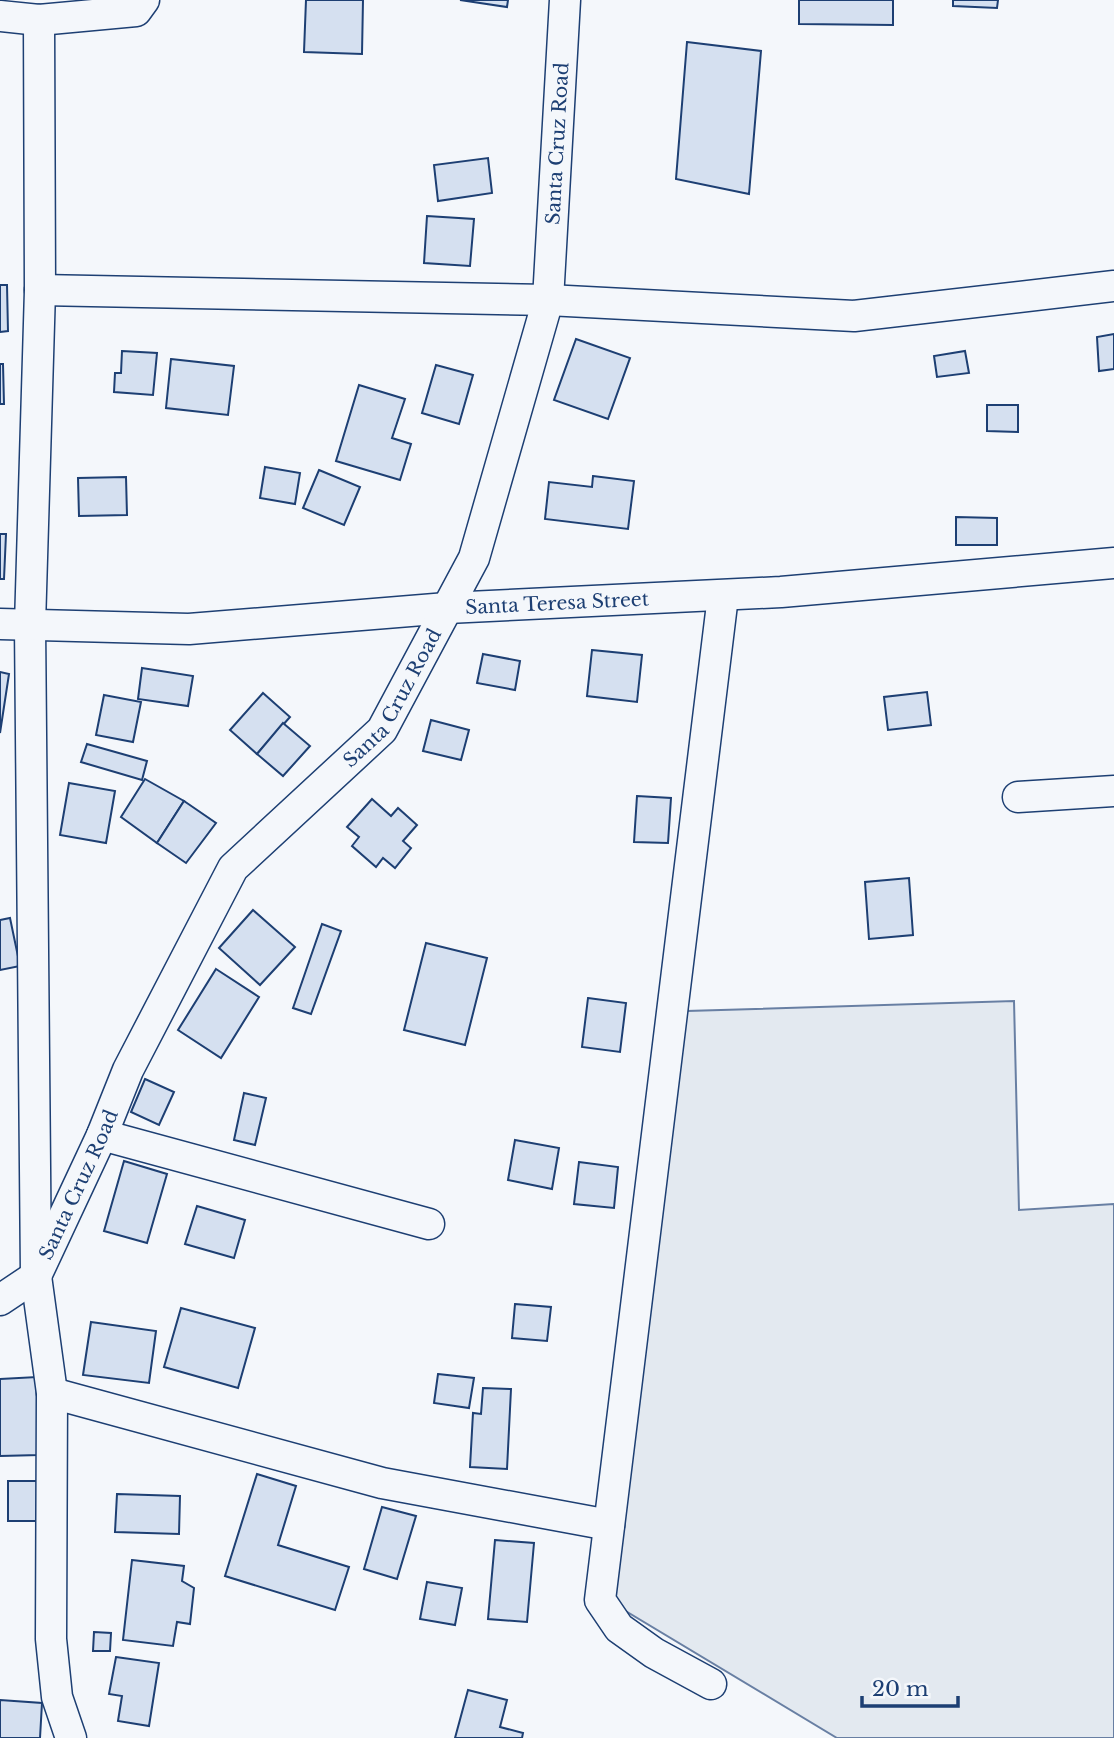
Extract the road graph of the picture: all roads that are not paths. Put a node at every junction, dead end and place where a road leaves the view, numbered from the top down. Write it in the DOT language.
graph roads {
  1 [pos="144,0"];
  2 [pos="565,0"];
  3 [pos="0,16"];
  4 [pos="39,20"];
  5 [pos="1114,286"];
  6 [pos="40,290"];
  7 [pos="548,300"];
  8 [pos="1114,564"];
  9 [pos="723,596"];
  10 [pos="447,608"];
  11 [pos="0,624"];
  12 [pos="30,625"];
  13 [pos="1114,791"];
  14 [pos="1018,797"];
  15 [pos="102,1135"];
  16 [pos="429,1224"];
  17 [pos="36,1276"];
  18 [pos="0,1300"];
  19 [pos="52,1393"];
  20 [pos="609,1525"];
  21 [pos="711,1684"];
  22 [pos="71,1738"];
  1 -- 4 [label="street"];
  2 -- 7 [label="street, Santa Cruz Road"];
  3 -- 4 [label="street"];
  4 -- 6 [label="street"];
  5 -- 7 [label="street"];
  6 -- 7 [label="street"];
  6 -- 12 [label="street"];
  7 -- 10 [label="street, Santa Cruz Road"];
  8 -- 9 [label="street, Santa Teresa Street"];
  9 -- 10 [label="street, Santa Teresa Street"];
  9 -- 20 [label="street"];
  10 -- 12 [label="street, Santa Teresa Street"];
  10 -- 15 [label="street, Santa Cruz Road"];
  11 -- 12 [label="street, Santa Teresa Street"];
  12 -- 17 [label="street"];
  13 -- 14 [label="street"];
  15 -- 16 [label="street"];
  15 -- 17 [label="street, Santa Cruz Road"];
  17 -- 18 [label="street, Santa Cruz Road"];
  17 -- 19 [label="street"];
  19 -- 20 [label="street"];
  19 -- 22 [label="street"];
  20 -- 21 [label="street"];
}
